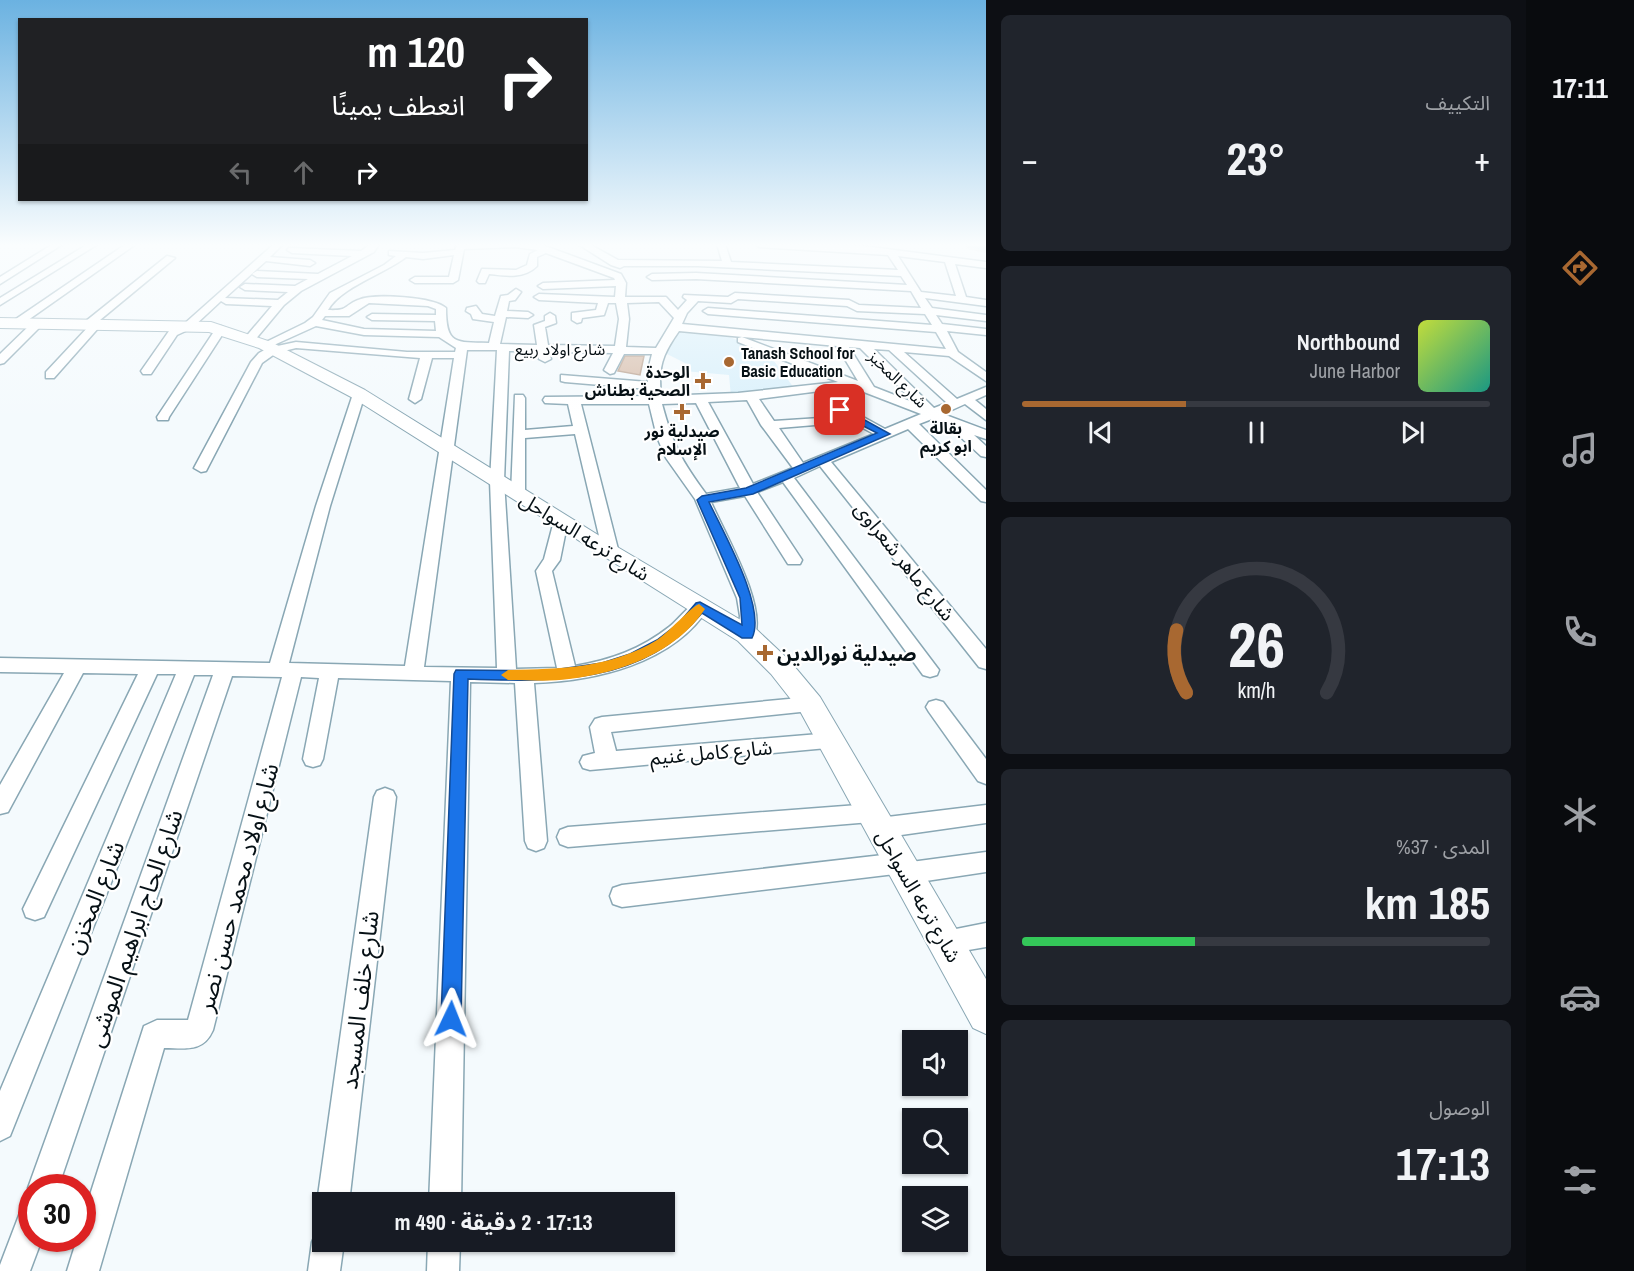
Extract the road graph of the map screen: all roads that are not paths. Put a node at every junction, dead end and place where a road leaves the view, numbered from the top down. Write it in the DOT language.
graph roads {
  1 [pos="41,303"];
  2 [pos="117,303"];
  3 [pos="213,303"];
  4 [pos="280,303"];
  5 [pos="325,303"];
  6 [pos="359,303"];
  7 [pos="378,303"];
  8 [pos="432,303"];
  9 [pos="504,303"];
  10 [pos="603,303"];
  11 [pos="621,303"];
  12 [pos="665,303"];
  13 [pos="682,303"];
  14 [pos="698,303"];
  15 [pos="850,303"];
  16 [pos="923,303"];
  17 [pos="472,308"];
  18 [pos="928,310"];
  19 [pos="708,311"];
  20 [pos="528,315"];
  21 [pos="550,316"];
  22 [pos="372,317"];
  23 [pos="500,317"];
  24 [pos="318,318"];
  25 [pos="441,318"];
  26 [pos="584,318"];
  27 [pos="986,318"];
  28 [pos="677,322"];
  29 [pos="11,323"];
  30 [pos="94,323"];
  31 [pos="188,326"];
  32 [pos="221,329"];
  33 [pos="715,331"];
  34 [pos="941,331"];
  35 [pos="364,332"];
  36 [pos="986,332"];
  37 [pos="862,333"];
  38 [pos="441,334"];
  39 [pos="812,340"];
  40 [pos="986,342"];
  41 [pos="841,343"];
  42 [pos="263,345"];
  43 [pos="866,346"];
  44 [pos="498,348"];
  45 [pos="893,348"];
  46 [pos="354,350"];
  47 [pos="462,350"];
  48 [pos="620,350"];
  49 [pos="658,351"];
  50 [pos="947,353"];
  51 [pos="427,355"];
  52 [pos="544,355"];
  53 [pos="0,361"];
  54 [pos="610,370"];
  55 [pos="819,370"];
  56 [pos="147,371"];
  57 [pos="51,375"];
  58 [pos="986,377"];
  59 [pos="565,378"];
  60 [pos="852,383"];
  61 [pos="870,390"];
  62 [pos="986,391"];
  63 [pos="359,394"];
  64 [pos="654,394"];
  65 [pos="751,397"];
  66 [pos="519,398"];
  67 [pos="415,399"];
  68 [pos="549,400"];
  69 [pos="574,401"];
  70 [pos="701,401"];
  71 [pos="960,402"];
  72 [pos="840,410"];
  73 [pos="932,413"];
  74 [pos="986,416"];
  75 [pos="163,417"];
  76 [pos="815,421"];
  77 [pos="952,422"];
  78 [pos="910,423"];
  79 [pos="768,425"];
  80 [pos="582,429"];
  81 [pos="520,434"];
  82 [pos="885,434"];
  83 [pos="986,435"];
  84 [pos="448,449"];
  85 [pos="986,453"];
  86 [pos="823,460"];
  87 [pos="201,468"];
  88 [pos="793,474"];
  89 [pos="497,481"];
  90 [pos="749,491"];
  91 [pos="518,494"];
  92 [pos="986,498"];
  93 [pos="702,500"];
  94 [pos="560,520"];
  95 [pos="611,553"];
  96 [pos="794,560"];
  97 [pos="700,607"];
  98 [pos="747,635"];
  99 [pos="986,662"];
  100 [pos="0,665"];
  101 [pos="78,665"];
  102 [pos="151,667"];
  103 [pos="188,667"];
  104 [pos="225,668"];
  105 [pos="286,669"];
  106 [pos="330,670"];
  107 [pos="930,670"];
  108 [pos="414,672"];
  109 [pos="461,674"];
  110 [pos="568,674"];
  111 [pos="515,676"];
  112 [pos="810,704"];
  113 [pos="936,707"];
  114 [pos="831,741"];
  115 [pos="313,759"];
  116 [pos="986,775"];
  117 [pos="385,797"];
  118 [pos="0,805"];
  119 [pos="986,814"];
  120 [pos="876,820"];
  121 [pos="568,837"];
  122 [pos="536,841"];
  123 [pos="986,862"];
  124 [pos="903,868"];
  125 [pos="622,896"];
  126 [pos="35,909"];
  127 [pos="986,935"];
  128 [pos="945,942"];
  129 [pos="986,1015"];
  130 [pos="0,1126"];
  131 [pos="48,1174"];
  132 [pos="334,1192"];
  133 [pos="445,1192"];
  134 [pos="21,1252"];
  135 [pos="327,1252"];
  136 [pos="444,1252"];
  137 [pos="14,1271"];
  138 [pos="83,1271"];
  139 [pos="324,1271"];
  140 [pos="443,1271"];
  1 -- 29 [label="street"];
  2 -- 30 [label="street"];
  3 -- 31 [label="street"];
  4 -- 42 [label="street"];
  5 -- 24 [label="street"];
  6 -- 24 [label="street"];
  7 -- 22 [label="street"];
  8 -- 25 [label="street"];
  9 -- 23 [label="street"];
  10 -- 26 [label="street"];
  11 -- 48 [label="street"];
  12 -- 28 [label="street"];
  13 -- 28 [label="street"];
  14 -- 19 [label="street"];
  15 -- 18 [label="street"];
  16 -- 18 [label="street"];
  17 -- 23 [label="street"];
  18 -- 27 [label="street"];
  18 -- 34 [label="street"];
  19 -- 33 [label="street"];
  19 -- 34 [label="street"];
  20 -- 23 [label="street"];
  21 -- 52 [label="street"];
  22 -- 25 [label="street"];
  22 -- 35 [label="street"];
  23 -- 44 [label="street"];
  24 -- 35 [label="street"];
  24 -- 42 [label="street"];
  25 -- 38 [label="street"];
  28 -- 33 [label="street"];
  28 -- 49 [label="street"];
  29 -- 30 [label="main road, شارع ترعه السواحل"];
  29 -- 53 [label="street"];
  30 -- 31 [label="main road, شارع ترعه السواحل"];
  30 -- 57 [label="street"];
  31 -- 32 [label="main road, شارع ترعه السواحل"];
  31 -- 56 [label="street"];
  32 -- 42 [label="main road, شارع ترعه السواحل"];
  32 -- 75 [label="street"];
  33 -- 39 [label="street"];
  33 -- 55 [label="street"];
  34 -- 36 [label="street"];
  34 -- 40 [label="street"];
  34 -- 50 [label="street"];
  35 -- 38 [label="street"];
  35 -- 46 [label="street"];
  37 -- 43 [label="street"];
  38 -- 47 [label="street"];
  39 -- 41 [label="street"];
  39 -- 55 [label="street"];
  41 -- 43 [label="street"];
  41 -- 61 [label="street"];
  42 -- 46 [label="street, شارع اولاد ربيع"];
  42 -- 63 [label="main road, شارع ترعه السواحل"];
  42 -- 87 [label="street"];
  43 -- 45 [label="street"];
  43 -- 73 [label="street, شارع المخبز"];
  44 -- 47 [label="street, شارع اولاد ربيع"];
  44 -- 52 [label="street, شارع اولاد ربيع"];
  44 -- 89 [label="street"];
  45 -- 50 [label="street"];
  45 -- 71 [label="street"];
  46 -- 51 [label="street, شارع اولاد ربيع"];
  47 -- 51 [label="street, شارع اولاد ربيع"];
  47 -- 84 [label="street"];
  48 -- 49 [label="street, شارع اولاد ربيع"];
  48 -- 52 [label="street, شارع اولاد ربيع"];
  48 -- 54 [label="street"];
  49 -- 64 [label="street"];
  50 -- 58 [label="street"];
  51 -- 67 [label="street"];
  55 -- 60 [label="street"];
  59 -- 64 [label="street"];
  60 -- 61 [label="street"];
  60 -- 65 [label="street"];
  61 -- 73 [label="street"];
  62 -- 71 [label="street"];
  63 -- 84 [label="main road, شارع ترعه السواحل"];
  63 -- 105 [label="street"];
  64 -- 69 [label="street"];
  64 -- 70 [label="street"];
  64 -- 93 [label="street"];
  65 -- 70 [label="street"];
  65 -- 79 [label="street"];
  66 -- 81 [label="street"];
  68 -- 69 [label="street"];
  69 -- 80 [label="street"];
  70 -- 90 [label="street"];
  71 -- 73 [label="street"];
  71 -- 74 [label="street"];
  72 -- 82 [label="street"];
  73 -- 77 [label="street"];
  73 -- 78 [label="street"];
  76 -- 79 [label="street"];
  77 -- 83 [label="street"];
  77 -- 85 [label="street"];
  78 -- 82 [label="street"];
  78 -- 92 [label="street"];
  79 -- 88 [label="street"];
  80 -- 81 [label="street"];
  80 -- 95 [label="street"];
  81 -- 91 [label="street"];
  82 -- 86 [label="street"];
  84 -- 89 [label="main road, شارع ترعه السواحل"];
  84 -- 108 [label="street"];
  86 -- 88 [label="street"];
  86 -- 99 [label="street, شارع ماهر شعراوى"];
  88 -- 90 [label="street"];
  88 -- 107 [label="street"];
  89 -- 91 [label="main road, شارع ترعه السواحل"];
  89 -- 111 [label="street"];
  90 -- 93 [label="street"];
  90 -- 96 [label="street"];
  91 -- 94 [label="main road, شارع ترعه السواحل"];
  93 -- 98 [label="street"];
  94 -- 95 [label="main road, شارع ترعه السواحل"];
  94 -- 110 [label="street"];
  95 -- 97 [label="main road, شارع ترعه السواحل"];
  97 -- 98 [label="main road, شارع ترعه السواحل"];
  97 -- 110 [label="street"];
  98 -- 112 [label="main road, شارع ترعه السواحل"];
  100 -- 101 [label="street"];
  101 -- 102 [label="street"];
  101 -- 118 [label="street"];
  102 -- 103 [label="street"];
  102 -- 126 [label="street"];
  103 -- 104 [label="street"];
  103 -- 130 [label="street, شارع المخزن"];
  104 -- 105 [label="street"];
  104 -- 131 [label="street, شارع الحاج ابراهيم الموشى"];
  105 -- 106 [label="street"];
  105 -- 138 [label="street, شارع اولاد محمد حسن نصر"];
  106 -- 108 [label="street"];
  106 -- 115 [label="street"];
  108 -- 109 [label="street"];
  109 -- 111 [label="street"];
  109 -- 133 [label="street"];
  110 -- 111 [label="street"];
  111 -- 122 [label="street"];
  112 -- 114 [label="main road, شارع ترعه السواحل"];
  112 -- 114 [label="street, شارع كامل غنيم"];
  113 -- 116 [label="street"];
  114 -- 120 [label="main road, شارع ترعه السواحل"];
  117 -- 132 [label="street, شارع خلف المسجد"];
  119 -- 120 [label="street"];
  120 -- 121 [label="street"];
  120 -- 124 [label="main road, شارع ترعه السواحل"];
  123 -- 124 [label="street"];
  124 -- 125 [label="street"];
  124 -- 128 [label="main road, شارع ترعه السواحل"];
  127 -- 128 [label="street"];
  128 -- 129 [label="main road, شارع ترعه السواحل"];
  134 -- 137 [label="street"];
  135 -- 139 [label="street"];
  136 -- 140 [label="street"];
}
